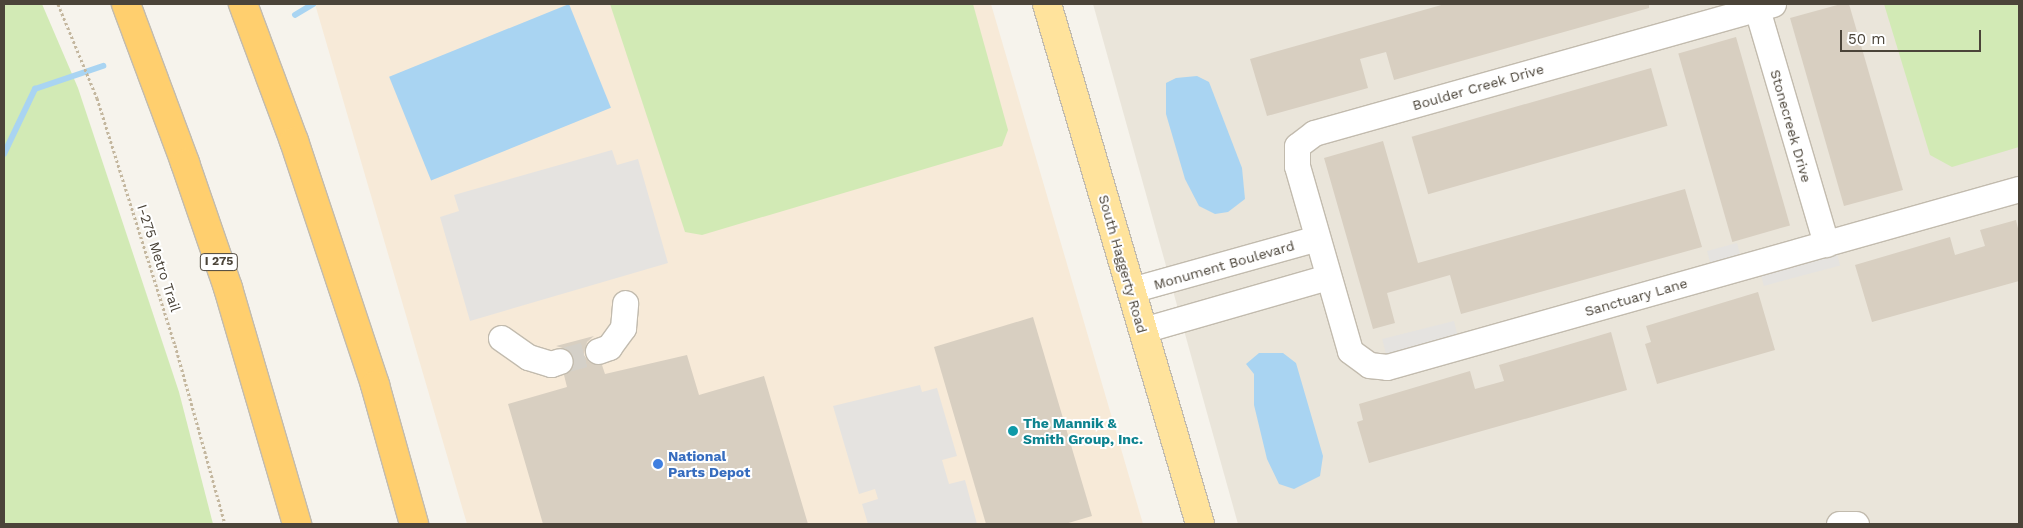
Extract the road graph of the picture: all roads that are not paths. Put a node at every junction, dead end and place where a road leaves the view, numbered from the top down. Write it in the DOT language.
graph roads {
  1 [pos="126,4"];
  2 [pos="243,4"];
  3 [pos="1047,4"];
  4 [pos="1765,6"];
  5 [pos="2019,189"];
  6 [pos="1826,244"];
  7 [pos="1322,258"];
  8 [pos="1131,290"];
  9 [pos="625,303"];
  10 [pos="1143,330"];
  11 [pos="502,338"];
  12 [pos="598,351"];
  13 [pos="560,362"];
  14 [pos="297,524"];
  15 [pos="414,524"];
  16 [pos="1200,524"];
  17 [pos="1839,524"];
  18 [pos="1856,524"];
  1 -- 14 [label="highway, I 275"];
  2 -- 15 [label="highway"];
  3 -- 8 [label="main road, South Haggerty Road"];
  4 -- 6 [label="street, Stonecreek Drive"];
  4 -- 7 [label="street, Boulder Creek Drive"];
  5 -- 6 [label="street, Sanctuary Lane"];
  6 -- 7 [label="street, Sanctuary Lane"];
  7 -- 8 [label="street, Monument Boulevard"];
  7 -- 10 [label="street"];
  8 -- 10 [label="main road, South Haggerty Road"];
  9 -- 12 [label="street"];
  10 -- 16 [label="main road, South Haggerty Road"];
  11 -- 13 [label="street"];
  17 -- 18 [label="street"];
}
